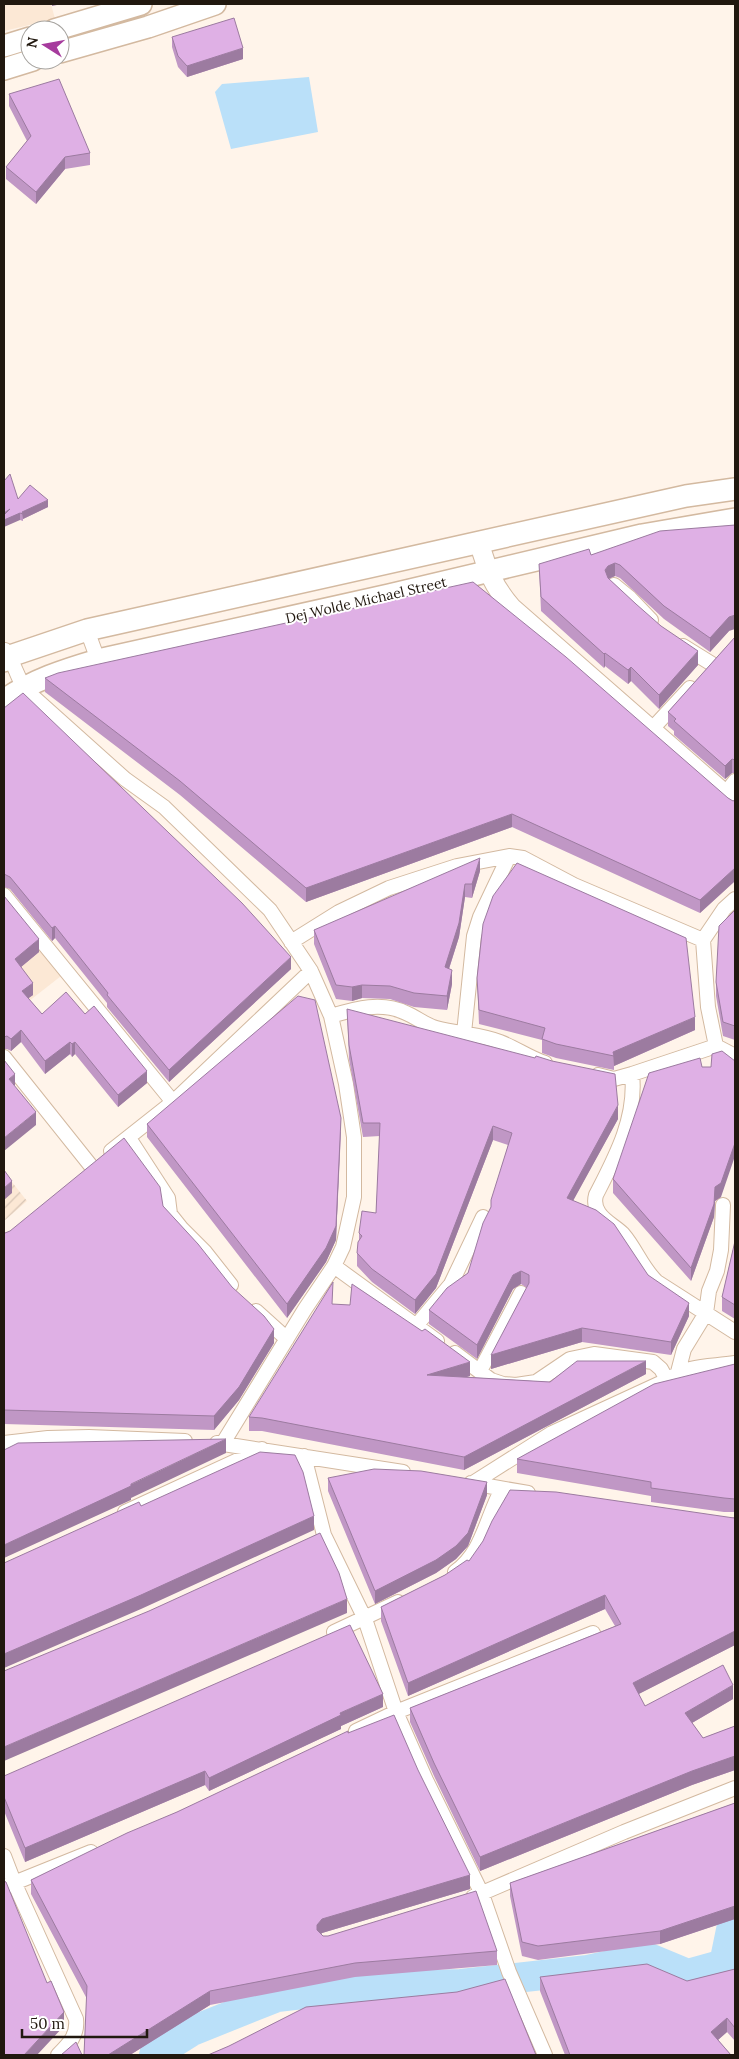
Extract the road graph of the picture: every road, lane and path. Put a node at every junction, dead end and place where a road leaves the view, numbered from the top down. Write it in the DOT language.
graph roads {
  1 [pos="141,4"];
  2 [pos="215,4"];
  3 [pos="70,25"];
  4 [pos="20,41"];
  5 [pos="4,46"];
  6 [pos="70,49"];
  7 [pos="20,64"];
  8 [pos="4,69"];
  9 [pos="735,489"];
  10 [pos="733,521"];
  11 [pos="479,542"];
  12 [pos="488,573"];
  13 [pos="614,585"];
  14 [pos="661,628"];
  15 [pos="87,630"];
  16 [pos="674,638"];
  17 [pos="724,650"];
  18 [pos="6,655"];
  19 [pos="98,660"];
  20 [pos="705,671"];
  21 [pos="22,688"];
  22 [pos="4,700"];
  23 [pos="652,729"];
  24 [pos="732,793"];
  25 [pos="509,856"];
  26 [pos="4,895"];
  27 [pos="735,899"];
  28 [pos="703,940"];
  29 [pos="291,942"];
  30 [pos="311,971"];
  31 [pos="331,1016"];
  32 [pos="464,1033"];
  33 [pos="716,1046"];
  34 [pos="735,1056"];
  35 [pos="4,1057"];
  36 [pos="562,1068"];
  37 [pos="586,1073"];
  38 [pos="632,1074"];
  39 [pos="173,1102"];
  40 [pos="128,1138"];
  41 [pos="723,1206"];
  42 [pos="483,1217"];
  43 [pos="334,1266"];
  44 [pos="521,1293"];
  45 [pos="706,1313"];
  46 [pos="416,1326"];
  47 [pos="735,1332"];
  48 [pos="287,1339"];
  49 [pos="735,1363"];
  50 [pos="480,1371"];
  51 [pos="672,1376"];
  52 [pos="4,1443"];
  53 [pos="223,1443"];
  54 [pos="262,1449"];
  55 [pos="304,1456"];
  56 [pos="416,1474"];
  57 [pos="454,1480"];
  58 [pos="473,1483"];
  59 [pos="502,1489"];
  60 [pos="540,1495"];
  61 [pos="110,1519"];
  62 [pos="441,1581"];
  63 [pos="407,1598"];
  64 [pos="364,1619"];
  65 [pos="593,1633"];
  66 [pos="319,1639"];
  67 [pos="396,1712"];
  68 [pos="340,1739"];
  69 [pos="735,1788"];
  70 [pos="102,1848"];
  71 [pos="4,1856"];
  72 [pos="9,1885"];
  73 [pos="482,1894"];
  74 [pos="464,1899"];
  75 [pos="58,2055"];
  76 [pos="545,2055"];
  1 -- 3 [label="main road"];
  2 -- 6 [label="main road"];
  4 -- 5 [label="main road"];
  7 -- 8 [label="main road"];
  9 -- 11 [label="main road"];
  10 -- 12 [label="main road, Dej Wolde Michael Street"];
  11 -- 12 [label="main road"];
  11 -- 15 [label="main road"];
  12 -- 19 [label="main road, Dej Wolde Michael Street"];
  12 -- 23 [label="main road"];
  13 -- 14 [label="street"];
  15 -- 18 [label="main road"];
  15 -- 19 [label="street"];
  16 -- 20 [label="street"];
  17 -- 20 [label="street"];
  18 -- 21 [label="street"];
  19 -- 21 [label="main road, Dej Wolde Michael Street"];
  20 -- 23 [label="street"];
  21 -- 22 [label="main road, Dej Wolde Michael Street"];
  21 -- 29 [label="street"];
  23 -- 24 [label="main road"];
  25 -- 28 [label="street"];
  25 -- 29 [label="street"];
  25 -- 32 [label="street"];
  26 -- 39 [label="street"];
  27 -- 28 [label="street"];
  28 -- 33 [label="street"];
  29 -- 30 [label="street"];
  30 -- 31 [label="street"];
  30 -- 39 [label="street"];
  31 -- 32 [label="street"];
  31 -- 43 [label="street"];
  32 -- 36 [label="street"];
  33 -- 34 [label="street"];
  33 -- 38 [label="street"];
  35 -- 40 [label="street"];
  37 -- 38 [label="street"];
  38 -- 45 [label="street"];
  39 -- 40 [label="street"];
  40 -- 48 [label="street"];
  41 -- 45 [label="street"];
  42 -- 46 [label="street"];
  43 -- 46 [label="street"];
  43 -- 48 [label="street"];
  44 -- 50 [label="street"];
  45 -- 47 [label="street"];
  45 -- 51 [label="street"];
  46 -- 50 [label="street"];
  48 -- 53 [label="street"];
  49 -- 51 [label="street"];
  50 -- 51 [label="street"];
  51 -- 58 [label="street"];
  52 -- 53 [label="street"];
  53 -- 54 [label="street"];
  54 -- 55 [label="street"];
  54 -- 61 [label="street"];
  55 -- 56 [label="street"];
  55 -- 64 [label="street"];
  57 -- 58 [label="street"];
  58 -- 59 [label="street"];
  59 -- 60 [label="street"];
  59 -- 62 [label="street"];
  63 -- 64 [label="street"];
  64 -- 66 [label="street"];
  64 -- 67 [label="street"];
  65 -- 67 [label="street"];
  67 -- 68 [label="street"];
  67 -- 73 [label="street"];
  69 -- 73 [label="street"];
  70 -- 72 [label="street"];
  71 -- 72 [label="street"];
  72 -- 75 [label="street"];
  73 -- 74 [label="street"];
  73 -- 76 [label="street"];
}
